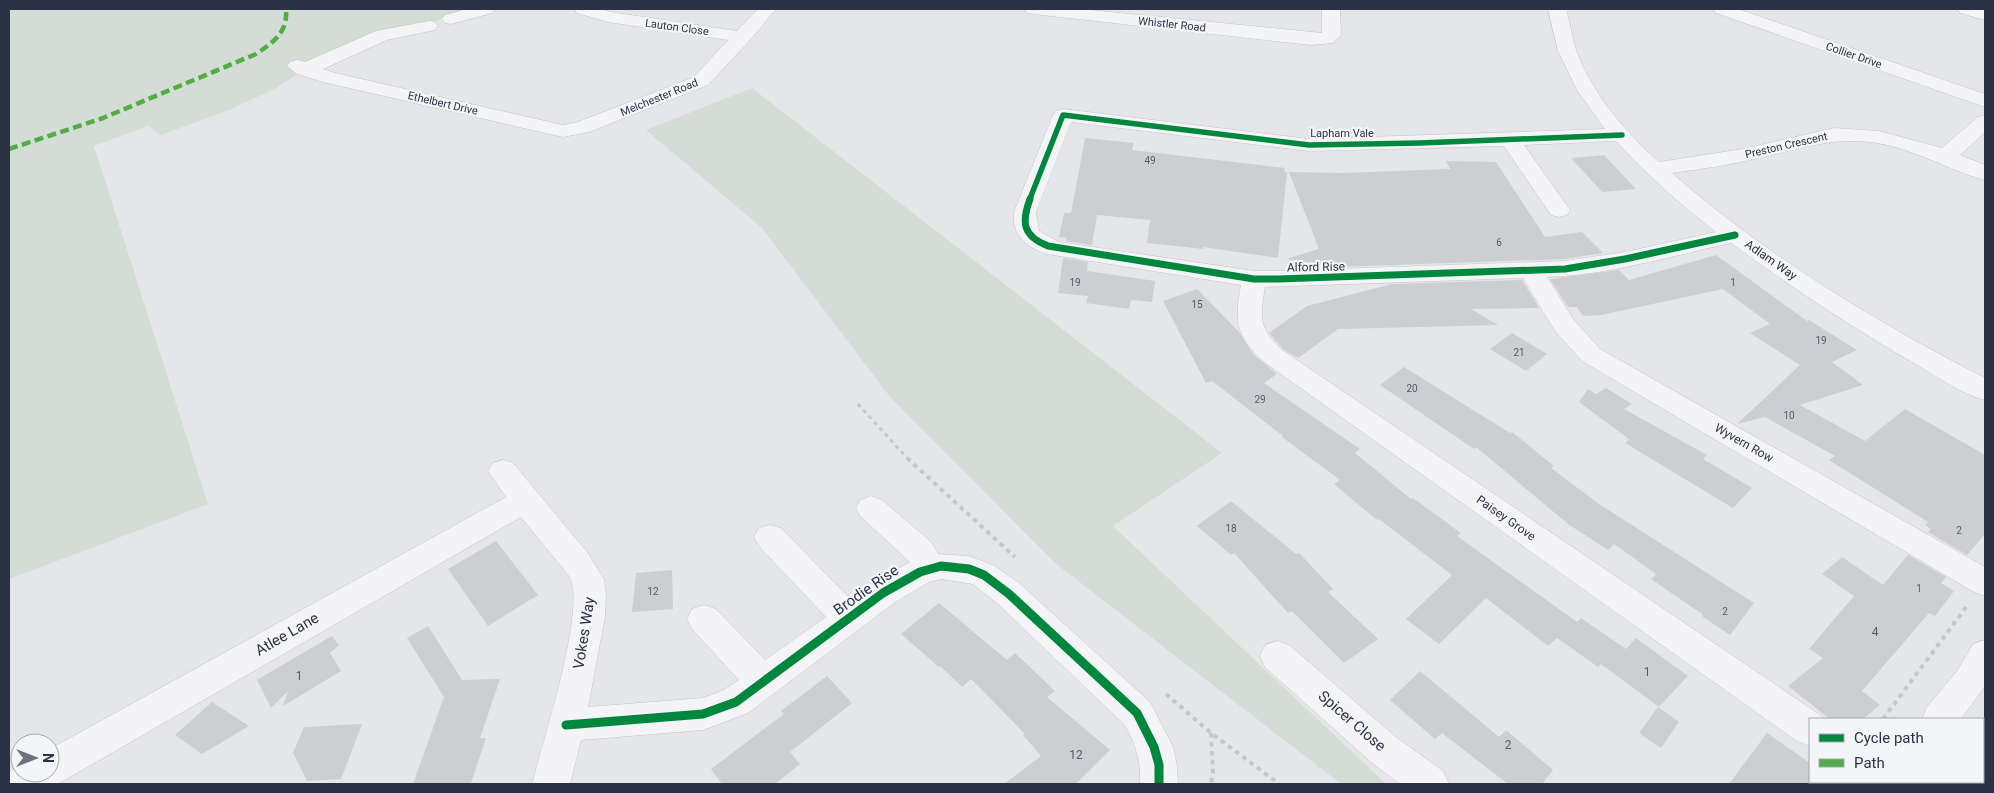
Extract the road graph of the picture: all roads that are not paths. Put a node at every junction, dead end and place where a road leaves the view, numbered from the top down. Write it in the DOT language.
graph roads {
  1 [pos="486,9"];
  2 [pos="583,9"];
  3 [pos="767,9"];
  4 [pos="1033,9"];
  5 [pos="1331,9"];
  6 [pos="1557,9"];
  7 [pos="1722,9"];
  8 [pos="1966,9"];
  9 [pos="1074,11"];
  10 [pos="1985,15"];
  11 [pos="1169,16"];
  12 [pos="451,20"];
  13 [pos="429,26"];
  14 [pos="743,37"];
  15 [pos="1985,101"];
  16 [pos="1063,114"];
  17 [pos="1985,121"];
  18 [pos="582,128"];
  19 [pos="1622,135"];
  20 [pos="1510,140"];
  21 [pos="1945,157"];
  22 [pos="1656,169"];
  23 [pos="1985,172"];
  24 [pos="1559,210"];
  25 [pos="1735,235"];
  26 [pos="1531,271"];
  27 [pos="1254,279"];
  28 [pos="1985,390"];
  29 [pos="503,471"];
  30 [pos="525,501"];
  31 [pos="871,508"];
  32 [pos="770,537"];
  33 [pos="930,568"];
  34 [pos="1985,583"];
  35 [pos="704,618"];
  36 [pos="849,618"];
  37 [pos="1277,656"];
  38 [pos="1980,676"];
  39 [pos="763,682"];
  40 [pos="1941,718"];
  41 [pos="566,725"];
  42 [pos="1809,729"];
  43 [pos="60,763"];
  44 [pos="552,784"];
  45 [pos="1159,784"];
  46 [pos="1430,784"];
  1 -- 12 [label="street"];
  2 -- 14 [label="street, Lauton Close"];
  3 -- 14 [label="street, Melchester Road"];
  4 -- 9 [label="street, Whistler Road"];
  5 -- 11 [label="street, Whistler Road"];
  6 -- 19 [label="street, Adlam Way"];
  7 -- 15 [label="street, Collier Drive"];
  8 -- 10 [label="street"];
  9 -- 11 [label="street, Whistler Road"];
  13 -- 18 [label="street, Ethelbert Drive"];
  14 -- 18 [label="street, Melchester Road"];
  16 -- 20 [label="street, Lapham Vale"];
  16 -- 27 [label="street, Alford Rise"];
  17 -- 21 [label="street"];
  19 -- 20 [label="street, Lapham Vale"];
  19 -- 22 [label="street, Adlam Way"];
  20 -- 24 [label="street"];
  21 -- 22 [label="street, Preston Crescent"];
  21 -- 23 [label="street, Preston Crescent"];
  22 -- 25 [label="street, Adlam Way"];
  25 -- 26 [label="street, Alford Rise"];
  25 -- 28 [label="street, Adlam Way"];
  26 -- 27 [label="street, Alford Rise"];
  26 -- 34 [label="street, Wyvern Row"];
  27 -- 42 [label="street, Paisey Grove"];
  29 -- 30 [label="street, Vokes Way"];
  30 -- 41 [label="street, Vokes Way"];
  30 -- 43 [label="street, Atlee Lane"];
  31 -- 33 [label="street"];
  32 -- 36 [label="street"];
  33 -- 36 [label="street, Brodie Rise"];
  33 -- 45 [label="street, Brodie Rise"];
  35 -- 39 [label="street"];
  36 -- 39 [label="street, Brodie Rise"];
  37 -- 46 [label="street, Spicer Close"];
  38 -- 40 [label="street"];
  39 -- 41 [label="street, Brodie Rise"];
  41 -- 44 [label="street, Vokes Way"];
}
